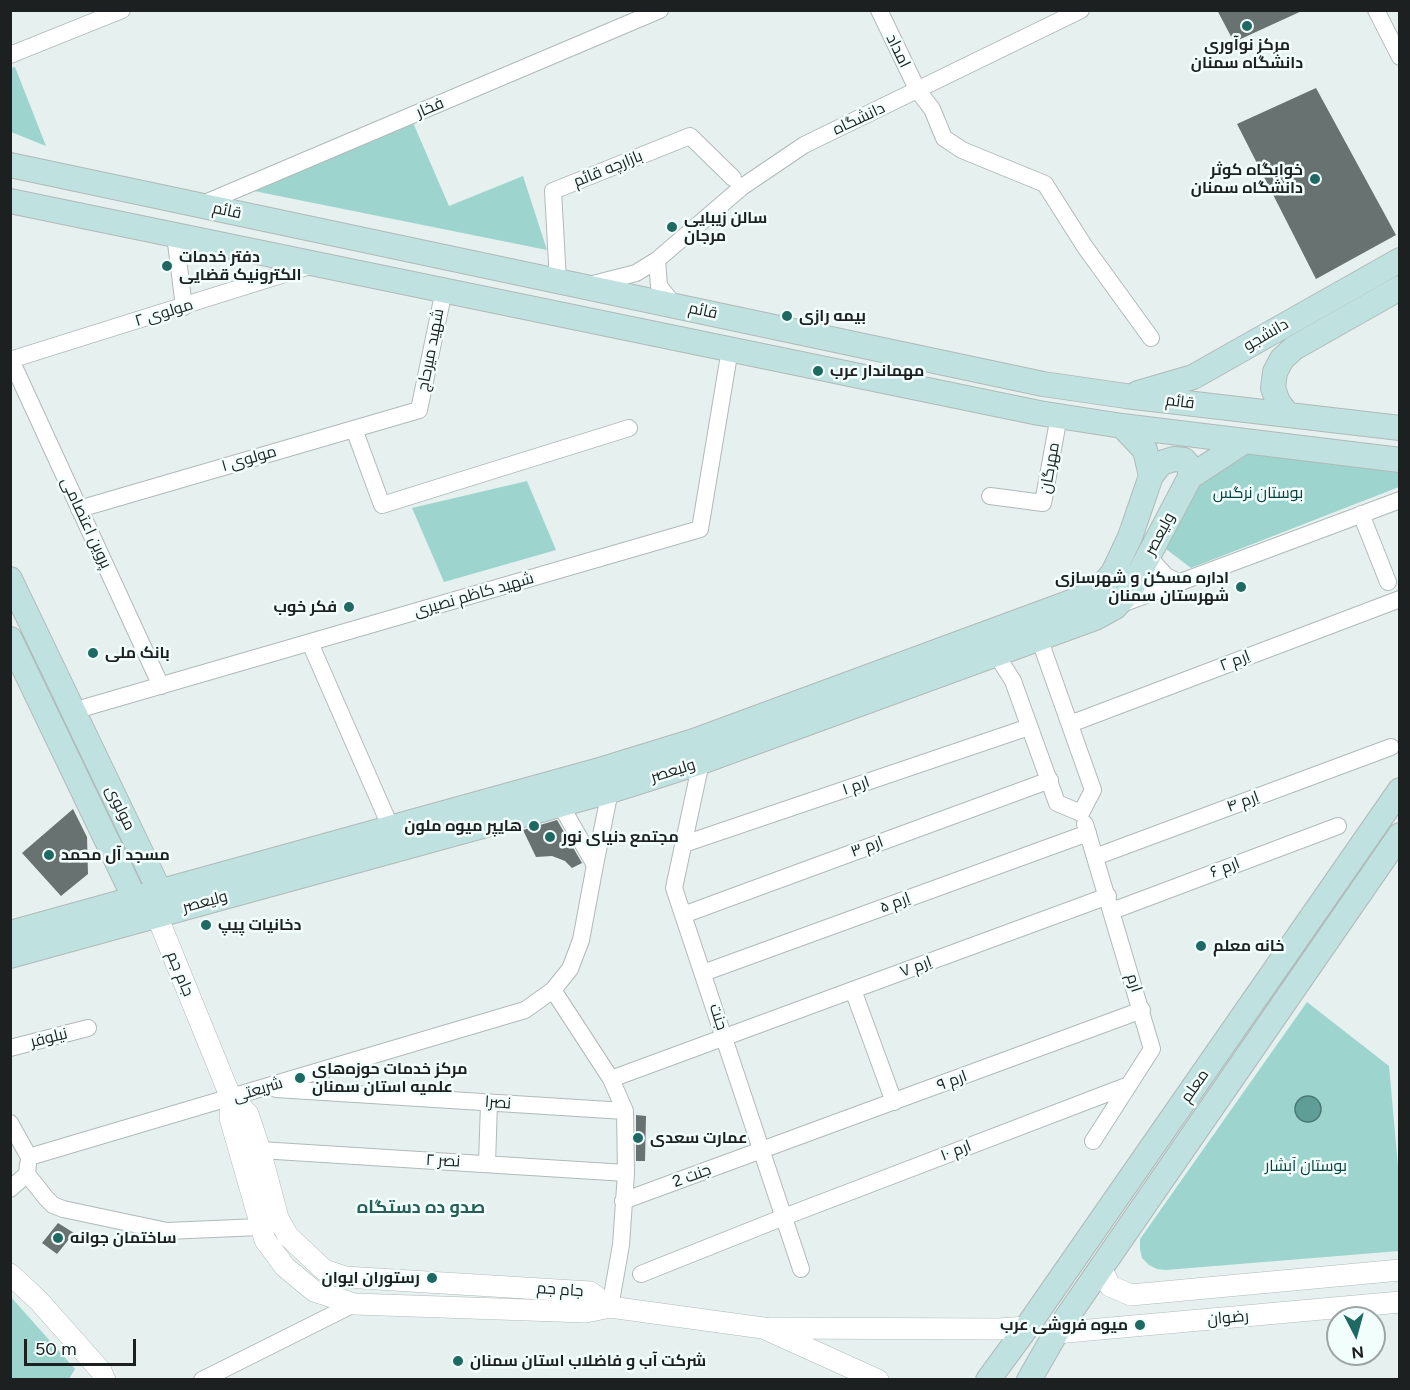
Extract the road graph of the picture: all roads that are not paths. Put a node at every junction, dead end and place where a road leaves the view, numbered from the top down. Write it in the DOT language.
graph roads {
  1 [pos="122,10"];
  2 [pos="660,10"];
  3 [pos="879,10"];
  4 [pos="1081,10"];
  5 [pos="1376,10"];
  6 [pos="1394,35"];
  7 [pos="10,55"];
  8 [pos="1400,57"];
  9 [pos="918,91"];
  10 [pos="10,165"];
  11 [pos="733,178"];
  12 [pos="10,201"];
  13 [pos="200,205"];
  14 [pos="175,235"];
  15 [pos="657,260"];
  16 [pos="1400,260"];
  17 [pos="317,264"];
  18 [pos="558,281"];
  19 [pos="584,286"];
  20 [pos="1400,288"];
  21 [pos="444,290"];
  22 [pos="675,306"];
  23 [pos="184,307"];
  24 [pos="1152,338"];
  25 [pos="730,349"];
  26 [pos="11,360"];
  27 [pos="1126,396"];
  28 [pos="419,410"];
  29 [pos="1288,415"];
  30 [pos="1059,416"];
  31 [pos="1122,426"];
  32 [pos="628,428"];
  33 [pos="1400,428"];
  34 [pos="354,429"];
  35 [pos="1245,441"];
  36 [pos="1400,460"];
  37 [pos="1150,476"];
  38 [pos="1190,477"];
  39 [pos="990,496"];
  40 [pos="1400,500"];
  41 [pos="80,509"];
  42 [pos="1361,514"];
  43 [pos="1148,556"];
  44 [pos="10,579"];
  45 [pos="1388,582"];
  46 [pos="1180,583"];
  47 [pos="1400,599"];
  48 [pos="1114,607"];
  49 [pos="1039,638"];
  50 [pos="10,639"];
  51 [pos="310,643"];
  52 [pos="996,654"];
  53 [pos="161,686"];
  54 [pos="73,711"];
  55 [pos="1070,723"];
  56 [pos="1029,727"];
  57 [pos="1391,747"];
  58 [pos="701,762"];
  59 [pos="607,780"];
  60 [pos="1050,780"];
  61 [pos="1400,790"];
  62 [pos="557,794"];
  63 [pos="1081,813"];
  64 [pos="1338,826"];
  65 [pos="391,828"];
  66 [pos="1088,833"];
  67 [pos="1400,836"];
  68 [pos="684,844"];
  69 [pos="1095,857"];
  70 [pos="595,865"];
  71 [pos="160,892"];
  72 [pos="135,899"];
  73 [pos="1110,904"];
  74 [pos="683,915"];
  75 [pos="157,916"];
  76 [pos="10,933"];
  77 [pos="10,956"];
  78 [pos="703,973"];
  79 [pos="553,990"];
  80 [pos="853,990"];
  81 [pos="1142,1010"];
  82 [pos="88,1028"];
  83 [pos="724,1037"];
  84 [pos="10,1048"];
  85 [pos="611,1079"];
  86 [pos="1129,1084"];
  87 [pos="263,1089"];
  88 [pos="231,1098"];
  89 [pos="894,1102"];
  90 [pos="489,1103"];
  91 [pos="625,1111"];
  92 [pos="10,1123"];
  93 [pos="1093,1141"];
  94 [pos="260,1150"];
  95 [pos="762,1151"];
  96 [pos="29,1157"];
  97 [pos="487,1164"];
  98 [pos="626,1173"];
  99 [pos="27,1174"];
  100 [pos="10,1190"];
  101 [pos="623,1201"];
  102 [pos="783,1217"];
  103 [pos="260,1227"];
  104 [pos="1101,1268"];
  105 [pos="801,1269"];
  106 [pos="1400,1270"];
  107 [pos="10,1274"];
  108 [pos="641,1274"];
  109 [pos="1400,1302"];
  110 [pos="354,1304"];
  111 [pos="610,1307"];
  112 [pos="1027,1327"];
  113 [pos="763,1328"];
  114 [pos="1056,1333"];
  115 [pos="100,1377"];
  116 [pos="872,1378"];
  117 [pos="121,1380"];
  118 [pos="202,1380"];
  119 [pos="988,1380"];
  120 [pos="1029,1380"];
  1 -- 7 [label="street"];
  2 -- 13 [label="street, فخار"];
  3 -- 9 [label="street, امداد"];
  4 -- 9 [label="street, دانشگاه"];
  5 -- 6 [label="street"];
  6 -- 8 [label="street"];
  9 -- 15 [label="street, دانشگاه"];
  9 -- 24 [label="street, امداد"];
  10 -- 13 [label="main road, قائم"];
  11 -- 18 [label="street, بازارچه قائم"];
  12 -- 14 [label="main road, قائم"];
  13 -- 18 [label="main road, قائم"];
  14 -- 17 [label="main road, قائم"];
  14 -- 23 [label="street"];
  15 -- 19 [label="street, دانشگاه"];
  15 -- 22 [label="street"];
  16 -- 27 [label="main road, دانشجو"];
  17 -- 21 [label="main road, قائم"];
  17 -- 23 [label="street, مولوی ۲"];
  18 -- 19 [label="main road, قائم"];
  19 -- 22 [label="main road, قائم"];
  20 -- 29 [label="main road, دانشجو"];
  21 -- 25 [label="main road, قائم"];
  21 -- 28 [label="street, شهید میرحاج"];
  22 -- 27 [label="main road, قائم"];
  23 -- 26 [label="street, مولوی ۲"];
  25 -- 30 [label="main road, قائم"];
  25 -- 51 [label="street, شهید کاظم نصیری"];
  26 -- 41 [label="street, پروین اعتصامی"];
  27 -- 29 [label="main road, قائم"];
  28 -- 34 [label="street, مولوی ۱"];
  29 -- 33 [label="main road, قائم"];
  30 -- 31 [label="main road, قائم"];
  30 -- 39 [label="street, مهرگان"];
  31 -- 35 [label="main road, قائم"];
  31 -- 37 [label="main road"];
  32 -- 34 [label="street"];
  34 -- 41 [label="street, مولوی ۱"];
  35 -- 36 [label="main road, قائم"];
  35 -- 38 [label="main road, ولیعصر"];
  37 -- 38 [label="main road"];
  37 -- 59 [label="main road, ولیعصر"];
  38 -- 43 [label="main road, ولیعصر"];
  40 -- 42 [label="street"];
  41 -- 53 [label="street, پروین اعتصامی"];
  42 -- 45 [label="street"];
  42 -- 46 [label="street"];
  43 -- 46 [label="street"];
  43 -- 48 [label="main road, ولیعصر"];
  44 -- 54 [label="main road, مولوی"];
  46 -- 48 [label="street"];
  47 -- 55 [label="street, اِرم ۲"];
  48 -- 49 [label="main road, ولیعصر"];
  49 -- 52 [label="main road, ولیعصر"];
  49 -- 55 [label="street"];
  50 -- 72 [label="main road, مولوی"];
  51 -- 53 [label="street, شهید کاظم نصیری"];
  51 -- 65 [label="street"];
  52 -- 56 [label="street"];
  52 -- 58 [label="main road, ولیعصر"];
  53 -- 54 [label="street, شهید کاظم نصیری"];
  54 -- 71 [label="main road, مولوی"];
  55 -- 63 [label="street"];
  56 -- 60 [label="street"];
  56 -- 68 [label="street, ارم ۱"];
  57 -- 69 [label="street, اِرم ۴"];
  58 -- 59 [label="main road, ولیعصر"];
  58 -- 68 [label="street, جنت"];
  59 -- 62 [label="main road, ولیعصر"];
  59 -- 70 [label="street, شریعتی"];
  60 -- 63 [label="street"];
  60 -- 74 [label="street, ارم ۳"];
  61 -- 112 [label="main road, معلم"];
  62 -- 65 [label="main road, ولیعصر"];
  62 -- 70 [label="street"];
  62 -- 75 [label="main road, ولیعصر"];
  63 -- 66 [label="street, ارم"];
  64 -- 73 [label="street, ارم ۶"];
  65 -- 71 [label="main road, ولیعصر"];
  66 -- 69 [label="street, ارم"];
  66 -- 78 [label="street, اِرم ۵"];
  67 -- 104 [label="main road, معلم"];
  68 -- 74 [label="street, جنت"];
  69 -- 73 [label="street, ارم"];
  70 -- 79 [label="street, شریعتی"];
  71 -- 72 [label="main road, ولیعصر"];
  71 -- 75 [label="main road"];
  72 -- 75 [label="main road, مولوی"];
  72 -- 76 [label="main road, ولیعصر"];
  73 -- 80 [label="street, اِرم ۷"];
  73 -- 81 [label="street, ارم"];
  74 -- 78 [label="street, جنت"];
  75 -- 77 [label="main road, ولیعصر"];
  75 -- 88 [label="street, جام جم"];
  78 -- 83 [label="street, جنت"];
  79 -- 85 [label="street"];
  79 -- 87 [label="street, شریعتی"];
  80 -- 83 [label="street, اِرم ۷"];
  80 -- 89 [label="street"];
  81 -- 86 [label="street, ارم"];
  81 -- 89 [label="street, ارم ۹"];
  82 -- 84 [label="street, نیلوفر"];
  83 -- 85 [label="street, اِرم ۷"];
  83 -- 95 [label="street, جنت"];
  85 -- 91 [label="street"];
  86 -- 93 [label="street, ارم"];
  86 -- 102 [label="street, ارم ۱۰"];
  87 -- 88 [label="street, شریعتی"];
  87 -- 90 [label="street, نصرا"];
  88 -- 94 [label="street, جام جم"];
  88 -- 96 [label="street, شریعتی"];
  88 -- 103 [label="street, جام جم"];
  89 -- 95 [label="street, ارم ۹"];
  90 -- 91 [label="street, نصرا"];
  90 -- 97 [label="street"];
  91 -- 98 [label="street"];
  92 -- 96 [label="street"];
  94 -- 97 [label="street, نصر ۲"];
  94 -- 111 [label="street, جام جم"];
  95 -- 101 [label="street, جنت 2"];
  95 -- 102 [label="street, جنت"];
  96 -- 99 [label="street"];
  97 -- 98 [label="street, نصر ۲"];
  98 -- 101 [label="street"];
  99 -- 100 [label="street"];
  99 -- 103 [label="street"];
  101 -- 111 [label="street"];
  102 -- 105 [label="street, جنت"];
  102 -- 108 [label="street, ارم ۱۰"];
  103 -- 110 [label="street, جام جم"];
  104 -- 106 [label="street, رضوان"];
  104 -- 114 [label="main road, معلم"];
  107 -- 115 [label="street"];
  109 -- 114 [label="street, رضوان"];
  110 -- 111 [label="street, جام جم"];
  110 -- 118 [label="street"];
  111 -- 113 [label="street"];
  112 -- 113 [label="street"];
  112 -- 119 [label="main road, معلم"];
  113 -- 116 [label="street"];
  114 -- 120 [label="main road, معلم"];
  115 -- 117 [label="street"];
}
